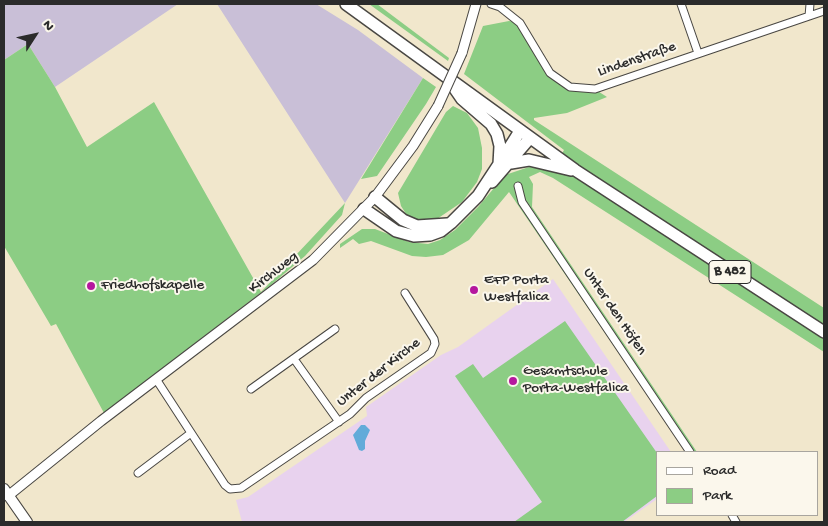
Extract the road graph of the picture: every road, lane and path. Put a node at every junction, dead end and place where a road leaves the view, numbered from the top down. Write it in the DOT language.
graph roads {
  1 [pos="346,4"];
  2 [pos="476,4"];
  3 [pos="490,4"];
  4 [pos="681,4"];
  5 [pos="810,4"];
  6 [pos="824,11"];
  7 [pos="809,16"];
  8 [pos="698,53"];
  9 [pos="445,76"];
  10 [pos="520,131"];
  11 [pos="530,138"];
  12 [pos="511,163"];
  13 [pos="499,164"];
  14 [pos="575,170"];
  15 [pos="518,186"];
  16 [pos="478,196"];
  17 [pos="375,197"];
  18 [pos="364,209"];
  19 [pos="451,223"];
  20 [pos="405,293"];
  21 [pos="334,329"];
  22 [pos="824,332"];
  23 [pos="294,359"];
  24 [pos="156,380"];
  25 [pos="251,389"];
  26 [pos="338,422"];
  27 [pos="190,433"];
  28 [pos="689,451"];
  29 [pos="138,472"];
  30 [pos="6,493"];
  31 [pos="27,522"];
  1 -- 9 [label="main road, B 482"];
  2 -- 17 [label="street, Kirchweg, bridge"];
  3 -- 8 [label="street, Lindenstraße"];
  4 -- 8 [label="street"];
  5 -- 7 [label="street"];
  6 -- 7 [label="street, Lindenstraße"];
  7 -- 8 [label="street, Lindenstraße"];
  9 -- 10 [label="main road, B 482"];
  9 -- 13 [label="main road"];
  10 -- 11 [label="main road, B 482"];
  10 -- 13 [label="main road"];
  11 -- 12 [label="main road"];
  11 -- 14 [label="main road, B 482"];
  12 -- 14 [label="main road"];
  12 -- 16 [label="main road"];
  13 -- 16 [label="main road"];
  14 -- 22 [label="main road, B 482"];
  15 -- 28 [label="street, Unter den Höfen"];
  16 -- 19 [label="main road"];
  17 -- 18 [label="street, Kirchweg"];
  17 -- 19 [label="main road"];
  18 -- 19 [label="main road"];
  18 -- 24 [label="street, Kirchweg"];
  20 -- 26 [label="street, Unter der Kirche"];
  21 -- 23 [label="street"];
  23 -- 25 [label="street"];
  23 -- 26 [label="street, Unter der Kirche"];
  24 -- 27 [label="street, Unter der Kirche"];
  24 -- 30 [label="street, Kirchweg"];
  26 -- 27 [label="street, Unter der Kirche"];
  27 -- 29 [label="street"];
  30 -- 31 [label="main road"];
}
